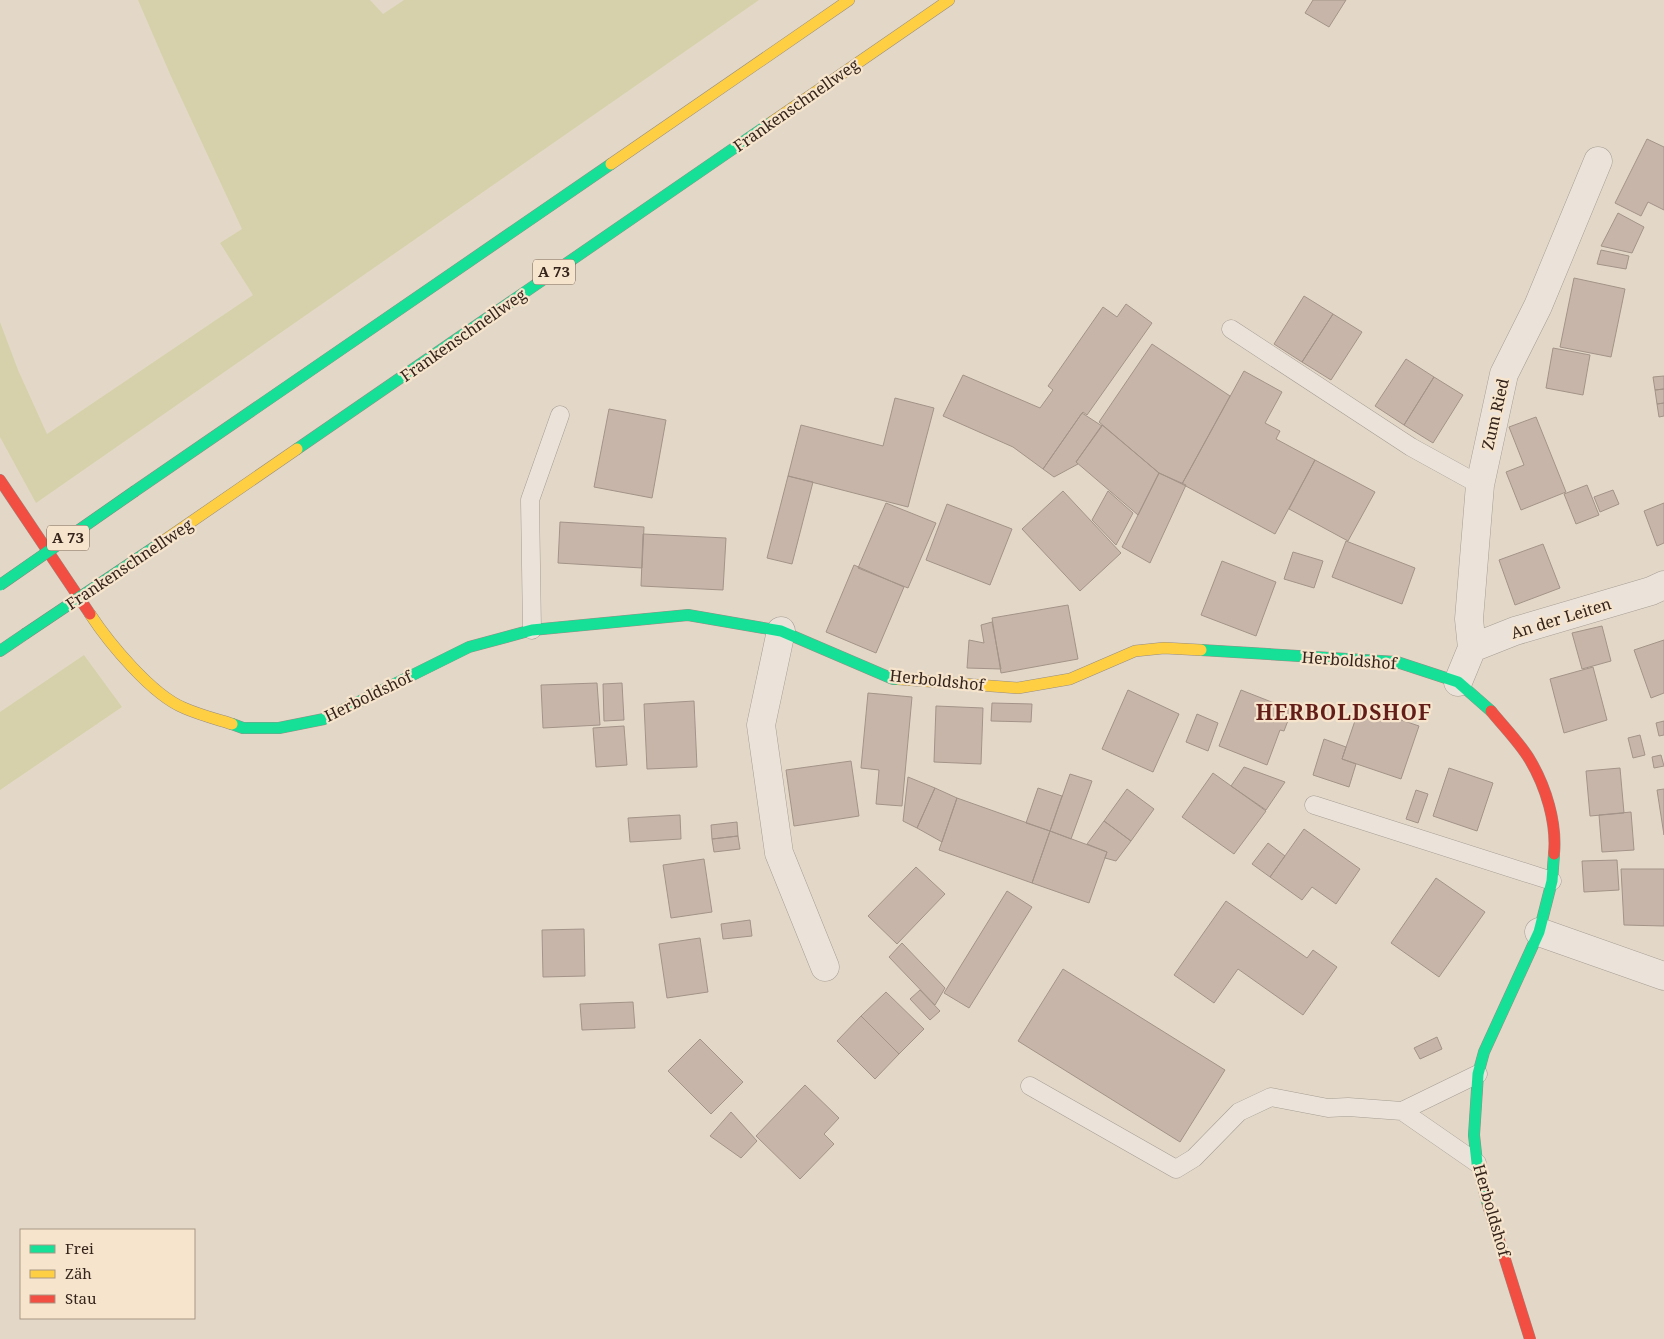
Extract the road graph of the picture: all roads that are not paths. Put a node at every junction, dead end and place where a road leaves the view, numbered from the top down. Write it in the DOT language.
graph roads {
  1 [pos="850,0"];
  2 [pos="949,0"];
  3 [pos="1598,161"];
  4 [pos="1231,329"];
  5 [pos="560,414"];
  6 [pos="0,480"];
  7 [pos="1480,485"];
  8 [pos="0,585"];
  9 [pos="1660,590"];
  10 [pos="532,630"];
  11 [pos="781,631"];
  12 [pos="1472,648"];
  13 [pos="0,651"];
  14 [pos="1458,682"];
  15 [pos="1314,805"];
  16 [pos="1552,882"];
  17 [pos="1539,932"];
  18 [pos="825,967"];
  19 [pos="1664,976"];
  20 [pos="1478,1074"];
  21 [pos="1030,1086"];
  22 [pos="1402,1111"];
  23 [pos="1477,1164"];
  24 [pos="1530,1339"];
  1 -- 8 [label="main road, A 73, bridge"];
  2 -- 13 [label="main road, Frankenschnellweg / A 73, bridge"];
  3 -- 7 [label="street, Zum Ried"];
  4 -- 7 [label="lane"];
  5 -- 10 [label="lane"];
  6 -- 10 [label="main road, Herboldshof"];
  7 -- 12 [label="street, Zum Ried"];
  9 -- 12 [label="street, An der Leiten"];
  10 -- 11 [label="main road, Herboldshof"];
  11 -- 14 [label="main road, Herboldshof"];
  11 -- 18 [label="street"];
  12 -- 14 [label="street"];
  14 -- 16 [label="main road, Herboldshof"];
  15 -- 16 [label="lane"];
  16 -- 17 [label="main road, Herboldshof"];
  17 -- 19 [label="street"];
  17 -- 20 [label="main road, Herboldshof"];
  20 -- 22 [label="lane"];
  20 -- 23 [label="main road, Herboldshof"];
  21 -- 22 [label="lane"];
  22 -- 23 [label="lane"];
  23 -- 24 [label="main road, Herboldshof"];
}
